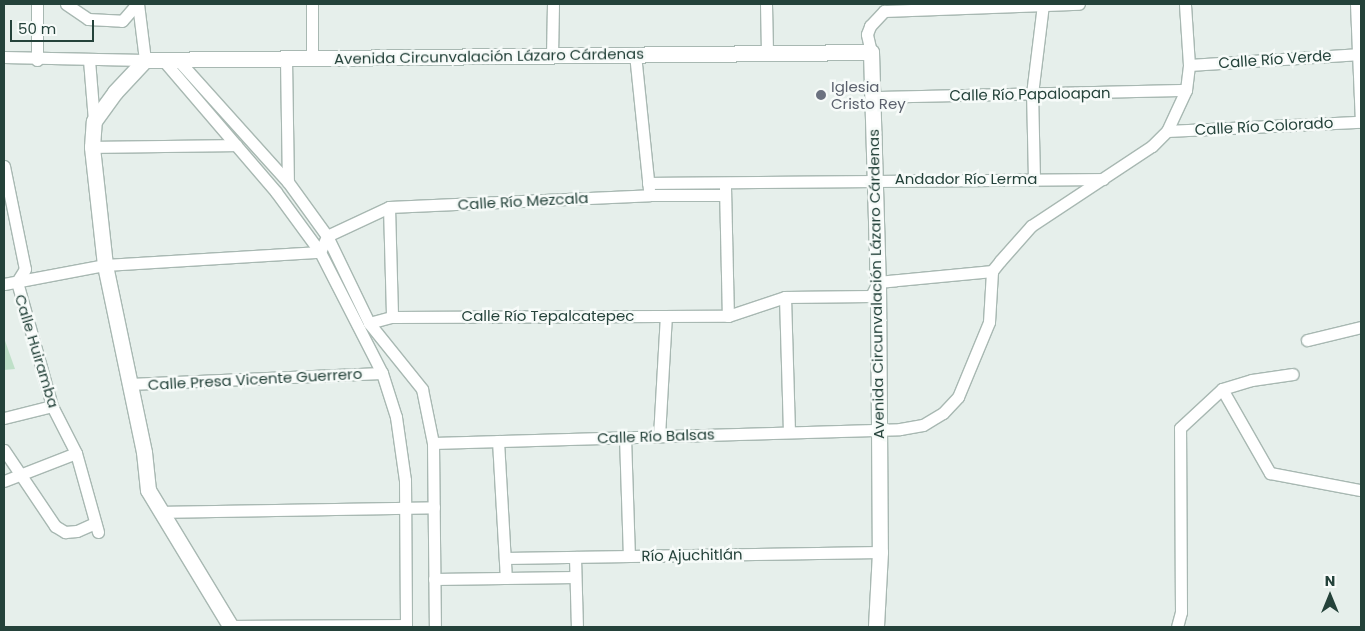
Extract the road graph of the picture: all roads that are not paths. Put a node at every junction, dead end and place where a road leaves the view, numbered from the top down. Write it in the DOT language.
graph roads {
  1 [pos="37,4"];
  2 [pos="66,4"];
  3 [pos="137,4"];
  4 [pos="312,4"];
  5 [pos="553,4"];
  6 [pos="766,4"];
  7 [pos="1079,4"];
  8 [pos="1185,4"];
  9 [pos="1356,4"];
  10 [pos="1035,5"];
  11 [pos="926,7"];
  12 [pos="871,52"];
  13 [pos="767,53"];
  14 [pos="635,54"];
  15 [pos="1360,54"];
  16 [pos="552,56"];
  17 [pos="4,57"];
  18 [pos="286,58"];
  19 [pos="312,58"];
  20 [pos="37,60"];
  21 [pos="89,60"];
  22 [pos="145,60"];
  23 [pos="170,60"];
  24 [pos="1189,65"];
  25 [pos="1186,90"];
  26 [pos="1032,94"];
  27 [pos="873,97"];
  28 [pos="94,121"];
  29 [pos="1361,122"];
  30 [pos="1167,131"];
  31 [pos="236,145"];
  32 [pos="92,147"];
  33 [pos="4,166"];
  34 [pos="875,179"];
  35 [pos="1034,179"];
  36 [pos="1103,179"];
  37 [pos="288,182"];
  38 [pos="725,182"];
  39 [pos="648,183"];
  40 [pos="650,195"];
  41 [pos="725,195"];
  42 [pos="389,207"];
  43 [pos="327,236"];
  44 [pos="320,252"];
  45 [pos="105,265"];
  46 [pos="992,271"];
  47 [pos="17,282"];
  48 [pos="878,282"];
  49 [pos="4,284"];
  50 [pos="785,297"];
  51 [pos="666,316"];
  52 [pos="728,316"];
  53 [pos="392,317"];
  54 [pos="369,323"];
  55 [pos="1361,327"];
  56 [pos="1307,340"];
  57 [pos="382,373"];
  58 [pos="1293,374"];
  59 [pos="129,384"];
  60 [pos="1222,389"];
  61 [pos="52,406"];
  62 [pos="4,418"];
  63 [pos="879,429"];
  64 [pos="789,432"];
  65 [pos="659,436"];
  66 [pos="625,437"];
  67 [pos="498,441"];
  68 [pos="433,443"];
  69 [pos="4,450"];
  70 [pos="76,453"];
  71 [pos="18,476"];
  72 [pos="4,481"];
  73 [pos="1360,490"];
  74 [pos="434,507"];
  75 [pos="405,508"];
  76 [pos="160,512"];
  77 [pos="880,552"];
  78 [pos="629,556"];
  79 [pos="575,557"];
  80 [pos="505,558"];
  81 [pos="575,577"];
  82 [pos="506,578"];
  83 [pos="434,579"];
  84 [pos="406,626"];
  85 [pos="230,627"];
  86 [pos="435,627"];
  87 [pos="577,627"];
  88 [pos="876,627"];
  89 [pos="1177,627"];
  1 -- 20 [label="street"];
  2 -- 3 [label="street"];
  3 -- 22 [label="street"];
  4 -- 19 [label="street"];
  5 -- 16 [label="street"];
  6 -- 13 [label="street"];
  7 -- 10 [label="street"];
  8 -- 24 [label="street"];
  9 -- 15 [label="street"];
  10 -- 11 [label="street"];
  10 -- 26 [label="street"];
  11 -- 12 [label="street"];
  12 -- 13 [label="street, Avenida Circunvalación Lázaro Cárdenas"];
  12 -- 27 [label="street, Avenida Circunvalación Lázaro Cárdenas"];
  13 -- 14 [label="street, Avenida Circunvalación Lázaro Cárdenas"];
  14 -- 16 [label="street, Avenida Circunvalación Lázaro Cárdenas"];
  14 -- 39 [label="street"];
  15 -- 24 [label="street, Calle Río Verde"];
  15 -- 29 [label="street"];
  16 -- 19 [label="street, Avenida Circunvalación Lázaro Cárdenas"];
  17 -- 20 [label="street"];
  18 -- 19 [label="street, Avenida Circunvalación Lázaro Cárdenas"];
  18 -- 23 [label="street, Avenida Circunvalación Lázaro Cárdenas"];
  18 -- 37 [label="street"];
  20 -- 21 [label="street"];
  21 -- 22 [label="street"];
  21 -- 28 [label="street"];
  22 -- 23 [label="street, Avenida Circunvalación Lázaro Cárdenas"];
  22 -- 28 [label="street"];
  23 -- 31 [label="street"];
  23 -- 37 [label="street"];
  24 -- 25 [label="street"];
  25 -- 26 [label="street, Calle Río Papaloapan"];
  25 -- 30 [label="street"];
  26 -- 27 [label="street, Calle Río Papaloapan"];
  26 -- 35 [label="street"];
  27 -- 34 [label="street, Avenida Circunvalación Lázaro Cárdenas"];
  28 -- 32 [label="street"];
  29 -- 30 [label="street, Calle Río Colorado"];
  30 -- 36 [label="street"];
  31 -- 32 [label="street"];
  31 -- 44 [label="street"];
  32 -- 45 [label="street"];
  33 -- 47 [label="street, Calle Huiramba"];
  34 -- 35 [label="street, Andador Río Lerma"];
  34 -- 38 [label="street, Andador Río Lerma"];
  34 -- 48 [label="street, Avenida Circunvalación Lázaro Cárdenas"];
  35 -- 36 [label="street, Andador Río Lerma"];
  36 -- 46 [label="street"];
  37 -- 43 [label="street"];
  38 -- 39 [label="street, Andador Río Lerma"];
  38 -- 41 [label="street"];
  39 -- 40 [label="street"];
  40 -- 41 [label="street, Calle Río Mezcala"];
  40 -- 42 [label="street, Calle Río Mezcala"];
  41 -- 52 [label="street"];
  42 -- 43 [label="street, Calle Río Mezcala"];
  42 -- 53 [label="street"];
  43 -- 44 [label="street"];
  43 -- 54 [label="street"];
  44 -- 45 [label="street"];
  44 -- 57 [label="street"];
  45 -- 47 [label="street"];
  45 -- 59 [label="street"];
  46 -- 48 [label="street"];
  46 -- 63 [label="street, Calle Río Balsas"];
  47 -- 49 [label="street"];
  47 -- 61 [label="street, Calle Huiramba"];
  48 -- 50 [label="street, Calle Río Tepalcatepec"];
  48 -- 63 [label="street, Avenida Circunvalación Lázaro Cárdenas"];
  50 -- 52 [label="street, Calle Río Tepalcatepec"];
  50 -- 64 [label="street"];
  51 -- 52 [label="street, Calle Río Tepalcatepec"];
  51 -- 53 [label="street, Calle Río Tepalcatepec"];
  51 -- 65 [label="street"];
  53 -- 54 [label="street, Calle Río Tepalcatepec"];
  54 -- 68 [label="street"];
  55 -- 56 [label="street"];
  57 -- 59 [label="street, Calle Presa Vicente Guerrero"];
  57 -- 75 [label="street"];
  58 -- 60 [label="street"];
  59 -- 76 [label="street"];
  60 -- 73 [label="street"];
  60 -- 89 [label="street"];
  61 -- 62 [label="street"];
  61 -- 70 [label="street, Calle Huiramba"];
  63 -- 64 [label="street, Calle Río Balsas"];
  63 -- 77 [label="street, Avenida Circunvalación Lázaro Cárdenas"];
  64 -- 65 [label="street, Calle Río Balsas"];
  65 -- 66 [label="street, Calle Río Balsas"];
  66 -- 67 [label="street, Calle Río Balsas"];
  66 -- 78 [label="street"];
  67 -- 68 [label="street, Calle Río Balsas"];
  67 -- 80 [label="street"];
  68 -- 74 [label="street"];
  69 -- 71 [label="street"];
  70 -- 71 [label="street"];
  70 -- 71 [label="street, Calle Huiramba"];
  71 -- 72 [label="street"];
  74 -- 75 [label="street"];
  74 -- 83 [label="street"];
  75 -- 76 [label="street"];
  75 -- 84 [label="street"];
  76 -- 85 [label="street"];
  77 -- 78 [label="street, Río Ajuchitlán"];
  77 -- 88 [label="street, Avenida Circunvalación Lázaro Cárdenas"];
  78 -- 79 [label="street, Río Ajuchitlán"];
  79 -- 80 [label="street, Río Ajuchitlán"];
  79 -- 81 [label="street"];
  80 -- 82 [label="street"];
  81 -- 82 [label="street"];
  81 -- 87 [label="street"];
  82 -- 83 [label="street"];
  83 -- 86 [label="street"];
  84 -- 85 [label="street"];
}
